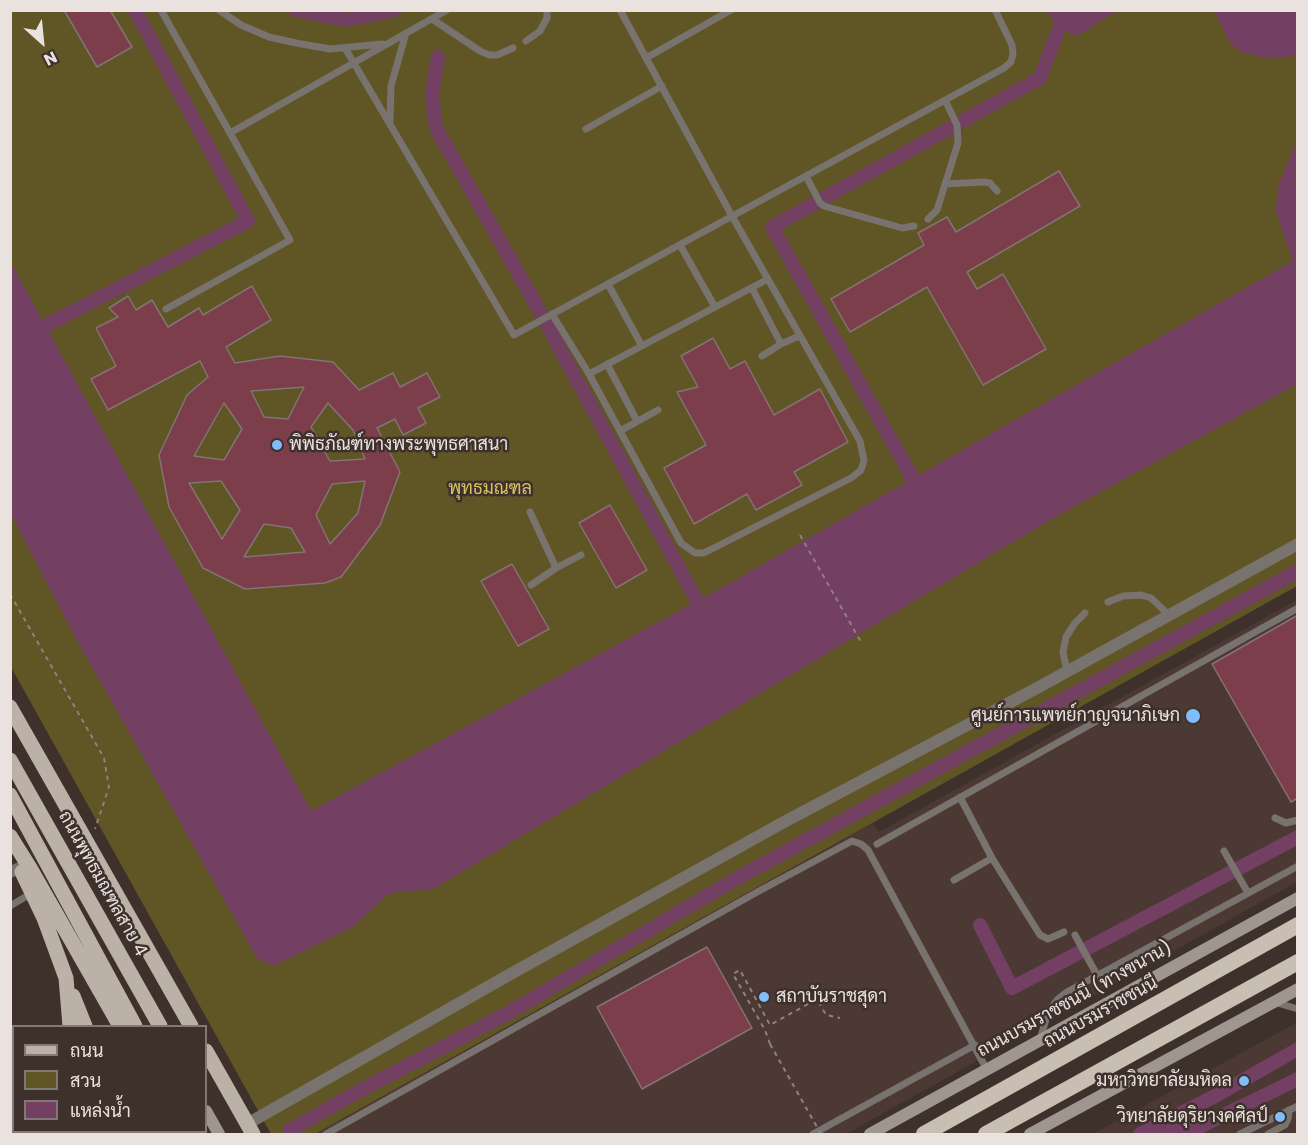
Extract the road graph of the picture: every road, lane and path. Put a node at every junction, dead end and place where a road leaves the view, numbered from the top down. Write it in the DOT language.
graph roads {
  1 [pos="161,10"];
  2 [pos="219,10"];
  3 [pos="447,10"];
  4 [pos="547,10"];
  5 [pos="620,10"];
  6 [pos="731,10"];
  7 [pos="995,10"];
  8 [pos="432,19"];
  9 [pos="406,33"];
  10 [pos="526,41"];
  11 [pos="387,43"];
  12 [pos="345,48"];
  13 [pos="513,48"];
  14 [pos="646,58"];
  15 [pos="354,63"];
  16 [pos="662,86"];
  17 [pos="945,100"];
  18 [pos="390,124"];
  19 [pos="586,129"];
  20 [pos="230,133"];
  21 [pos="806,176"];
  22 [pos="945,184"];
  23 [pos="997,191"];
  24 [pos="732,216"];
  25 [pos="928,219"];
  26 [pos="914,226"];
  27 [pos="680,245"];
  28 [pos="768,279"];
  29 [pos="608,284"];
  30 [pos="752,288"];
  31 [pos="715,307"];
  32 [pos="166,309"];
  33 [pos="552,314"];
  34 [pos="800,336"];
  35 [pos="781,344"];
  36 [pos="642,346"];
  37 [pos="762,356"];
  38 [pos="608,364"];
  39 [pos="589,374"];
  40 [pos="658,410"];
  41 [pos="637,422"];
  42 [pos="620,431"];
  43 [pos="530,512"];
  44 [pos="800,535"];
  45 [pos="1298,544"];
  46 [pos="581,555"];
  47 [pos="556,568"];
  48 [pos="531,585"];
  49 [pos="10,594"];
  50 [pos="1108,602"];
  51 [pos="1298,608"];
  52 [pos="1085,613"];
  53 [pos="1169,615"];
  54 [pos="861,642"];
  55 [pos="1067,672"];
  56 [pos="10,707"];
  57 [pos="10,760"];
  58 [pos="10,795"];
  59 [pos="960,797"];
  60 [pos="1275,818"];
  61 [pos="1298,820"];
  62 [pos="11,837"];
  63 [pos="877,844"];
  64 [pos="88,845"];
  65 [pos="1226,854"];
  66 [pos="992,858"];
  67 [pos="1298,866"];
  68 [pos="15,870"];
  69 [pos="954,880"];
  70 [pos="32,893"];
  71 [pos="1248,893"];
  72 [pos="1298,898"];
  73 [pos="10,906"];
  74 [pos="1298,925"];
  75 [pos="1064,932"];
  76 [pos="1077,938"];
  77 [pos="1298,962"];
  78 [pos="1097,975"];
  79 [pos="66,978"];
  80 [pos="1298,989"];
  81 [pos="1274,1002"];
  82 [pos="1298,1009"];
  83 [pos="840,1018"];
  84 [pos="70,1025"];
  85 [pos="85,1025"];
  86 [pos="119,1025"];
  87 [pos="134,1025"];
  88 [pos="159,1025"];
  89 [pos="190,1025"];
  90 [pos="1040,1040"];
  91 [pos="975,1045"];
  92 [pos="207,1053"];
  93 [pos="987,1070"];
  94 [pos="1298,1106"];
  95 [pos="1289,1110"];
  96 [pos="207,1113"];
  97 [pos="250,1129"];
  98 [pos="178,1133"];
  99 [pos="159,1134"];
  100 [pos="219,1134"];
  101 [pos="326,1134"];
  102 [pos="813,1134"];
  103 [pos="820,1134"];
  104 [pos="870,1134"];
  105 [pos="924,1134"];
  106 [pos="986,1134"];
  107 [pos="1030,1134"];
  108 [pos="1240,1134"];
  109 [pos="1268,1134"];
  1 -- 20 [label="lane"];
  2 -- 12 [label="lane"];
  3 -- 8 [label="lane"];
  4 -- 10 [label="lane"];
  5 -- 14 [label="lane"];
  6 -- 14 [label="lane"];
  7 -- 17 [label="lane"];
  8 -- 9 [label="lane"];
  8 -- 13 [label="lane"];
  9 -- 11 [label="lane"];
  9 -- 18 [label="lane"];
  11 -- 12 [label="lane"];
  11 -- 15 [label="lane"];
  12 -- 15 [label="lane"];
  14 -- 16 [label="lane"];
  15 -- 18 [label="lane"];
  15 -- 20 [label="lane"];
  16 -- 19 [label="lane"];
  16 -- 24 [label="lane"];
  17 -- 21 [label="lane"];
  17 -- 22 [label="lane"];
  18 -- 33 [label="lane"];
  20 -- 32 [label="lane"];
  21 -- 24 [label="lane"];
  21 -- 26 [label="lane"];
  22 -- 23 [label="lane"];
  22 -- 25 [label="lane"];
  24 -- 27 [label="lane"];
  24 -- 28 [label="lane"];
  27 -- 29 [label="lane"];
  27 -- 31 [label="lane"];
  28 -- 30 [label="lane"];
  28 -- 34 [label="lane"];
  29 -- 33 [label="lane"];
  29 -- 36 [label="lane"];
  30 -- 31 [label="lane"];
  30 -- 35 [label="lane"];
  31 -- 36 [label="lane"];
  33 -- 39 [label="lane"];
  34 -- 35 [label="lane"];
  34 -- 42 [label="lane"];
  35 -- 37 [label="lane"];
  36 -- 38 [label="lane"];
  38 -- 39 [label="lane"];
  38 -- 41 [label="lane"];
  39 -- 42 [label="lane"];
  40 -- 41 [label="lane"];
  41 -- 42 [label="lane"];
  43 -- 47 [label="lane"];
  44 -- 54 [label="path"];
  45 -- 53 [label="street"];
  46 -- 47 [label="lane"];
  47 -- 48 [label="lane"];
  49 -- 64 [label="path"];
  50 -- 53 [label="lane"];
  51 -- 59 [label="lane"];
  52 -- 55 [label="lane"];
  53 -- 55 [label="street"];
  55 -- 97 [label="street"];
  56 -- 64 [label="main road"];
  57 -- 88 [label="main road, ถนนพุทธมณฑลสาย 4"];
  58 -- 87 [label="main road"];
  59 -- 63 [label="lane"];
  59 -- 66 [label="lane"];
  60 -- 61 [label="lane"];
  62 -- 68 [label="main road"];
  62 -- 86 [label="main road"];
  64 -- 89 [label="main road"];
  65 -- 71 [label="lane"];
  66 -- 69 [label="lane"];
  66 -- 75 [label="lane"];
  67 -- 71 [label="lane"];
  68 -- 70 [label="main road"];
  70 -- 73 [label="lane"];
  70 -- 79 [label="main road"];
  71 -- 78 [label="lane"];
  72 -- 90 [label="main road, ถนนบรมราชชนนี (ทางขนาน)"];
  74 -- 105 [label="highway, ถนนบรมราชชนนี"];
  76 -- 78 [label="lane"];
  77 -- 106 [label="highway"];
  78 -- 90 [label="lane"];
  79 -- 84 [label="main road"];
  79 -- 85 [label="main road"];
  80 -- 81 [label="main road"];
  81 -- 82 [label="lane"];
  81 -- 107 [label="main road"];
  83 -- 103 [label="path, bridge"];
  90 -- 93 [label="main road, ถนนบรมราชชนนี (ทางขนาน)"];
  91 -- 93 [label="lane"];
  91 -- 101 [label="lane"];
  91 -- 102 [label="lane"];
  92 -- 97 [label="main road"];
  93 -- 104 [label="main road, ถนนบรมราชชนนี (ทางขนาน)"];
  94 -- 95 [label="lane"];
  95 -- 108 [label="lane"];
  95 -- 109 [label="lane"];
  96 -- 100 [label="main road"];
  98 -- 99 [label="main road"];
}
